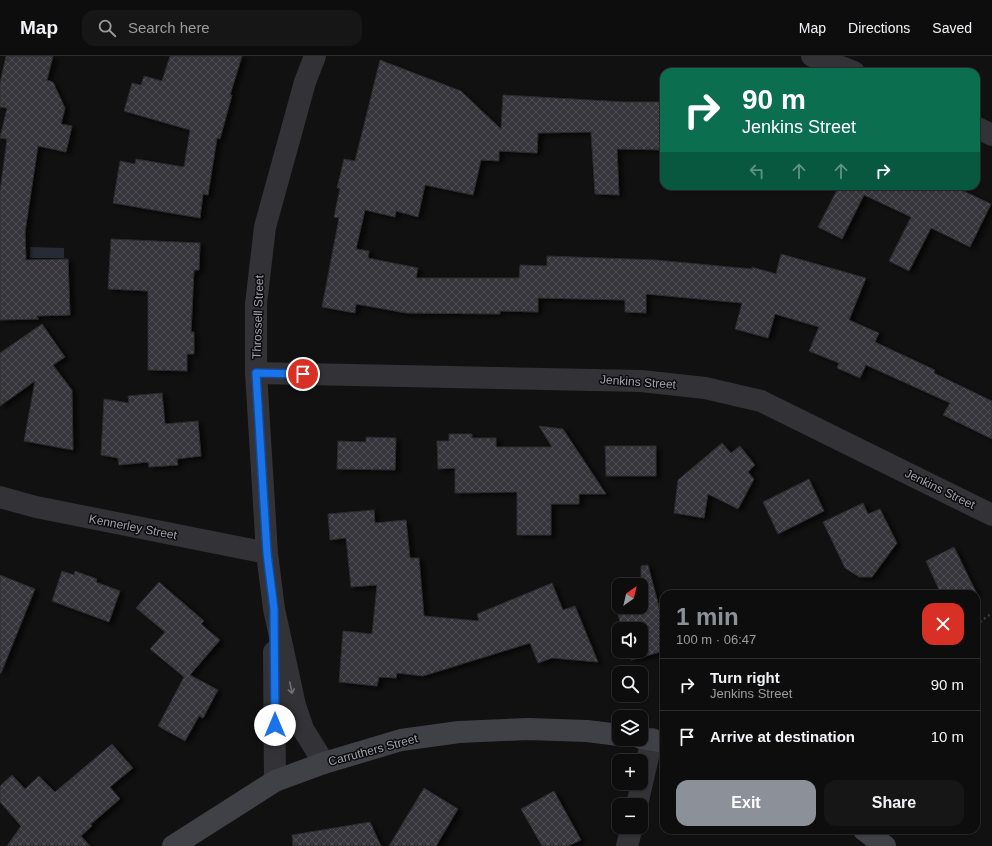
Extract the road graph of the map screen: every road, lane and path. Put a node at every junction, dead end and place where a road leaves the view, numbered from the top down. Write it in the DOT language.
graph roads {
  1 [pos="315,56"];
  2 [pos="812,56"];
  3 [pos="844,68"];
  4 [pos="980,129"];
  5 [pos="992,135"];
  6 [pos="256,373"];
  7 [pos="0,497"];
  8 [pos="992,515"];
  9 [pos="267,553"];
  10 [pos="274,609"];
  11 [pos="992,613"];
  12 [pos="980,622"];
  13 [pos="612,734"];
  14 [pos="652,740"];
  15 [pos="324,763"];
  16 [pos="275,781"];
  17 [pos="639,798"];
  18 [pos="630,834"];
  19 [pos="869,834"];
  20 [pos="173,846"];
  21 [pos="627,846"];
  22 [pos="885,846"];
  1 -- 6 [label="street, Throssell Street"];
  2 -- 3 [label="street"];
  4 -- 5 [label="street"];
  6 -- 8 [label="street, Jenkins Street"];
  6 -- 9 [label="street, Throssell Street"];
  7 -- 9 [label="street, Kennerley Street"];
  9 -- 10 [label="street, Throssell Street"];
  10 -- 15 [label="street, Throssell Street, one-way"];
  10 -- 16 [label="street, Throssell Street"];
  11 -- 12 [label="path"];
  13 -- 15 [label="main road, Carruthers Street"];
  14 -- 17 [label="street"];
  15 -- 16 [label="main road, Carruthers Street"];
  16 -- 20 [label="main road, Carruthers Street"];
  18 -- 21 [label="street"];
  19 -- 22 [label="main road"];
}
